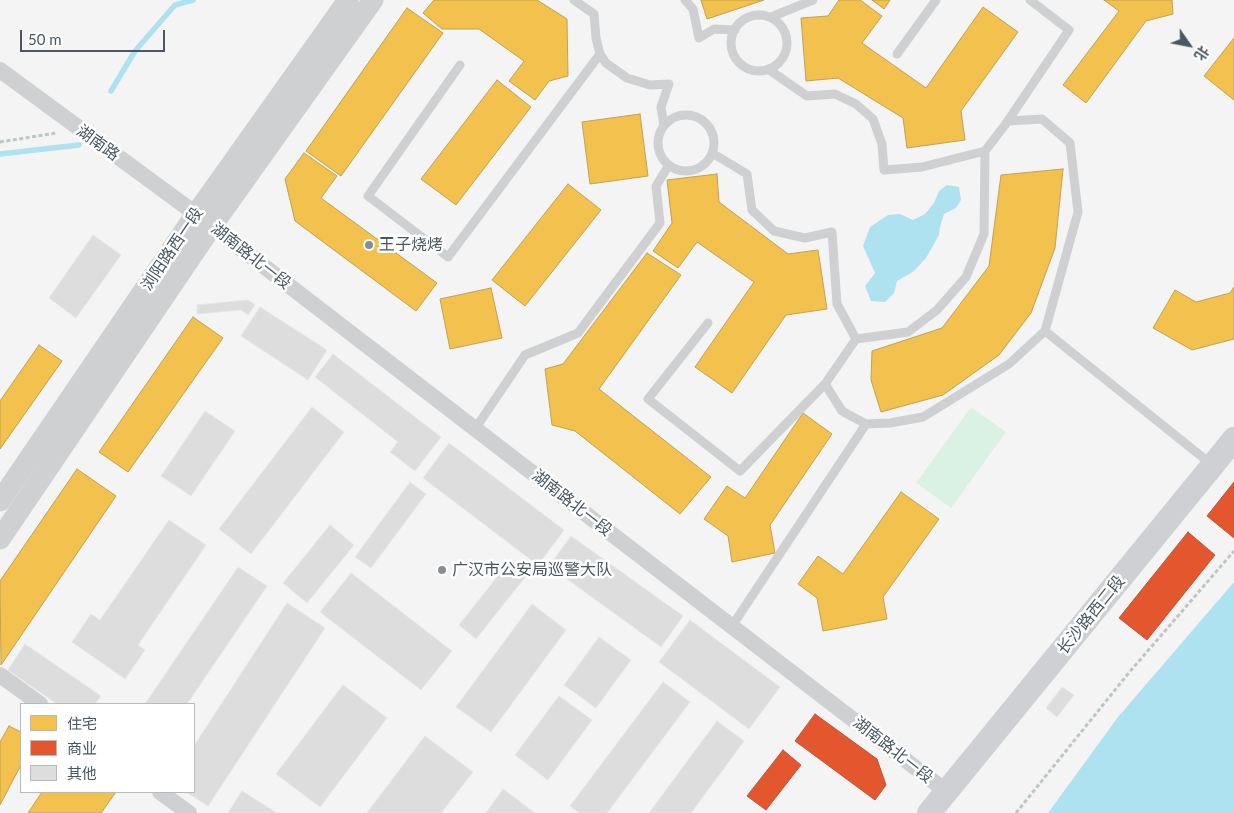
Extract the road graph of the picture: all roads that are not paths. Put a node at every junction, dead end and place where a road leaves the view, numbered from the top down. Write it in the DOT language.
graph roads {
  1 [pos="348,0"];
  2 [pos="373,0"];
  3 [pos="574,0"];
  4 [pos="684,0"];
  5 [pos="813,0"];
  6 [pos="936,0"];
  7 [pos="1030,0"];
  8 [pos="771,17"];
  9 [pos="735,30"];
  10 [pos="600,54"];
  11 [pos="897,54"];
  12 [pos="460,65"];
  13 [pos="768,69"];
  14 [pos="0,70"];
  15 [pos="1008,121"];
  16 [pos="664,126"];
  17 [pos="985,151"];
  18 [pos="712,153"];
  19 [pos="669,165"];
  20 [pos="204,220"];
  21 [pos="708,323"];
  22 [pos="1045,332"];
  23 [pos="856,339"];
  24 [pos="825,384"];
  25 [pos="866,424"];
  26 [pos="475,429"];
  27 [pos="1234,438"];
  28 [pos="1213,465"];
  29 [pos="0,501"];
  30 [pos="0,539"];
  31 [pos="732,626"];
  32 [pos="0,675"];
  33 [pos="39,703"];
  34 [pos="947,792"];
  35 [pos="161,793"];
  36 [pos="189,813"];
  37 [pos="929,813"];
  1 -- 20 [label="street, 浏阳路西一段"];
  2 -- 20 [label="street"];
  3 -- 10 [label="lane"];
  4 -- 9 [label="lane"];
  5 -- 8 [label="lane"];
  6 -- 11 [label="lane"];
  7 -- 15 [label="lane"];
  8 -- 9 [label="lane"];
  8 -- 13 [label="lane"];
  9 -- 13 [label="lane"];
  10 -- 12 [label="lane"];
  10 -- 16 [label="lane"];
  13 -- 17 [label="lane"];
  14 -- 20 [label="street, 湖南路"];
  15 -- 17 [label="lane"];
  15 -- 22 [label="lane"];
  16 -- 18 [label="lane"];
  16 -- 19 [label="lane"];
  17 -- 23 [label="lane"];
  18 -- 19 [label="lane"];
  18 -- 23 [label="lane"];
  19 -- 26 [label="lane"];
  20 -- 26 [label="street, 湖南路北一段"];
  20 -- 29 [label="street, 浏阳路西一段"];
  20 -- 30 [label="street"];
  21 -- 24 [label="lane"];
  22 -- 25 [label="lane"];
  22 -- 28 [label="lane"];
  23 -- 24 [label="lane"];
  24 -- 25 [label="lane"];
  25 -- 31 [label="lane"];
  26 -- 31 [label="street, 湖南路北一段"];
  27 -- 28 [label="main road, 长沙路西二段"];
  28 -- 34 [label="main road, 长沙路西二段"];
  31 -- 34 [label="street, 湖南路北一段"];
  32 -- 33 [label="street"];
  34 -- 37 [label="main road, 长沙路西二段"];
  35 -- 36 [label="street"];
}
